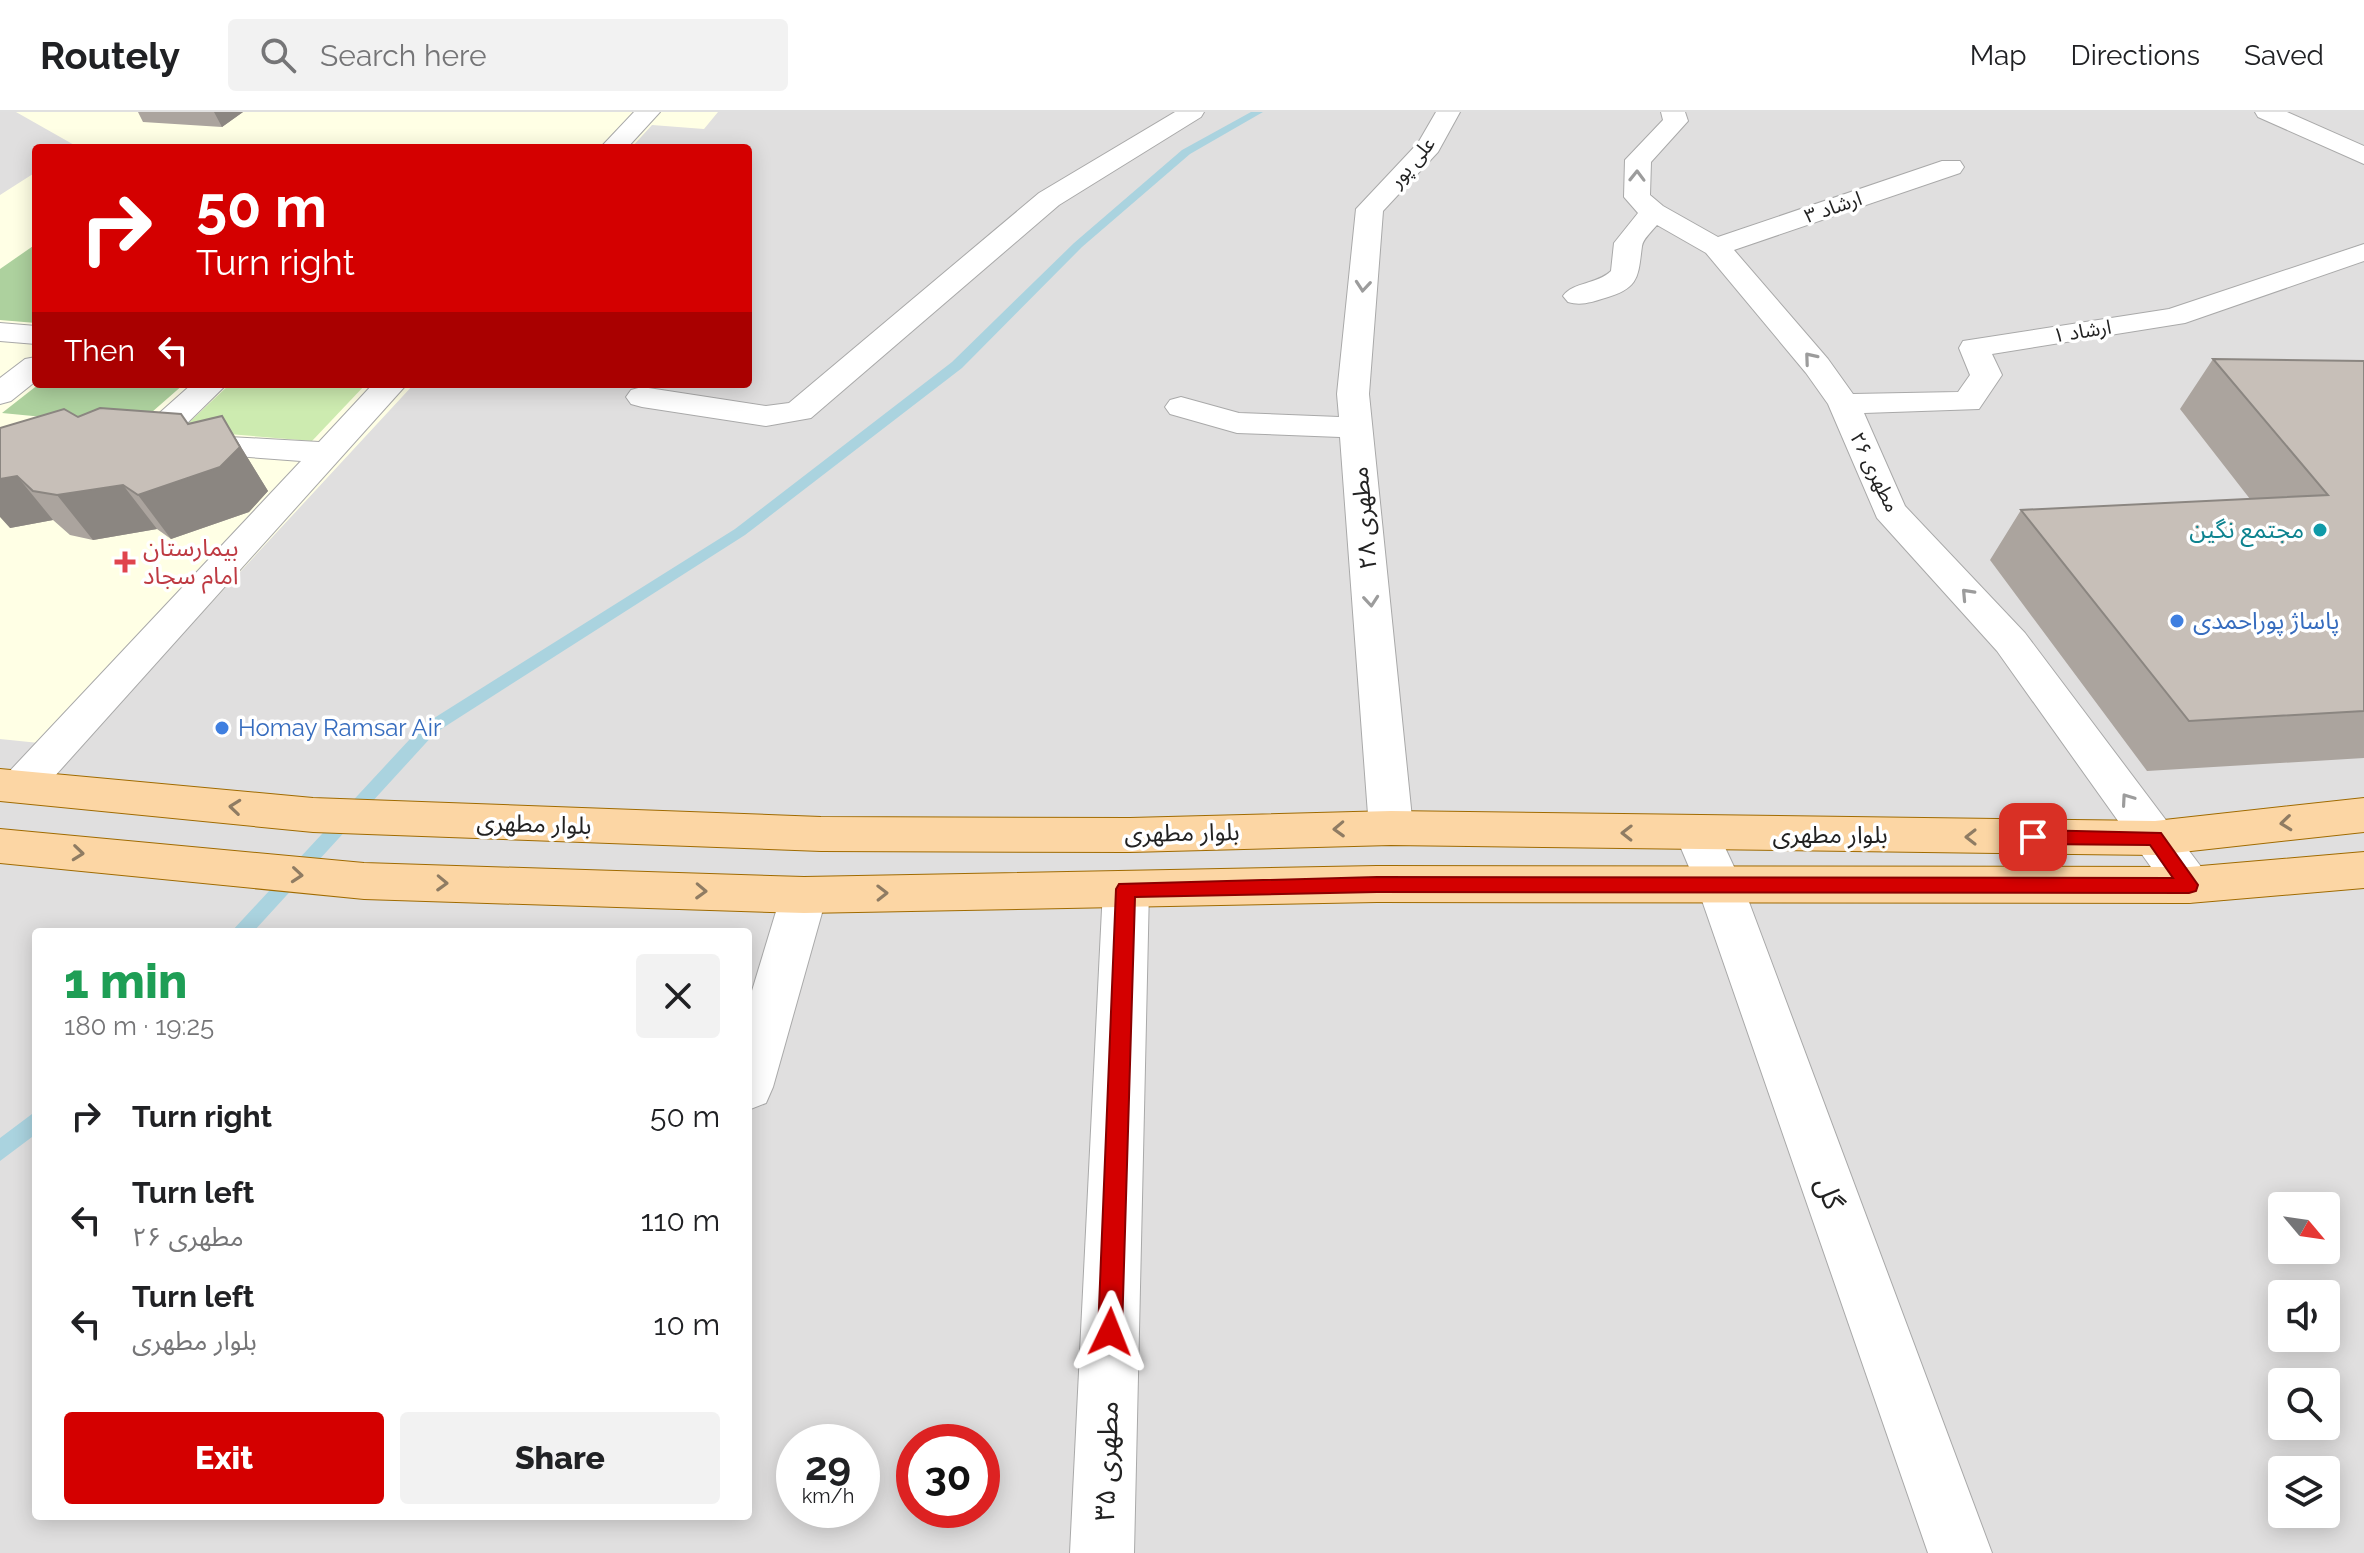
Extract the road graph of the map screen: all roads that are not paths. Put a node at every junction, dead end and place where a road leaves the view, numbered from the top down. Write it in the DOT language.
graph roads {
  1 [pos="648,112"];
  2 [pos="1192,112"];
  3 [pos="1448,112"];
  4 [pos="1673,112"];
  5 [pos="2267,112"];
  6 [pos="617,144"];
  7 [pos="2364,156"];
  8 [pos="1951,167"];
  9 [pos="1370,209"];
  10 [pos="1653,212"];
  11 [pos="1716,247"];
  12 [pos="2364,252"];
  13 [pos="1578,296"];
  14 [pos="0,332"];
  15 [pos="32,335"];
  16 [pos="32,369"];
  17 [pos="205,388"];
  18 [pos="387,388"];
  19 [pos="0,394"];
  20 [pos="642,397"];
  21 [pos="1844,404"];
  22 [pos="1181,407"];
  23 [pos="1356,428"];
  24 [pos="327,453"];
  25 [pos="10,785"];
  26 [pos="2364,815"];
  27 [pos="1391,828"];
  28 [pos="821,834"];
  29 [pos="1697,834"];
  30 [pos="1130,835"];
  31 [pos="2155,838"];
  32 [pos="0,846"];
  33 [pos="2364,870"];
  34 [pos="2189,885"];
  35 [pos="1720,886"];
  36 [pos="1126,889"];
  37 [pos="804,895"];
  38 [pos="752,1073"];
  39 [pos="1102,1553"];
  40 [pos="1960,1553"];
  1 -- 6 [label="street"];
  2 -- 20 [label="street"];
  3 -- 9 [label="street, علی پور"];
  10 -- 4 [label="street, one-way"];
  5 -- 7 [label="street"];
  8 -- 11 [label="street, ارشاد ۳"];
  9 -- 23 [label="street, مطهری ۲۸, one-way"];
  10 -- 11 [label="street, مطهری ۲۶"];
  10 -- 13 [label="street"];
  21 -- 11 [label="street, مطهری ۲۶, one-way"];
  12 -- 21 [label="street, ارشاد ۱"];
  14 -- 15 [label="street"];
  16 -- 19 [label="street"];
  17 -- 24 [label="street"];
  18 -- 24 [label="street"];
  31 -- 21 [label="street, مطهری ۲۶, one-way"];
  22 -- 23 [label="street"];
  23 -- 27 [label="street, مطهری ۲۸, one-way"];
  24 -- 25 [label="street"];
  28 -- 25 [label="main road, بلوار مطهری, one-way"];
  26 -- 31 [label="main road, بلوار مطهری, one-way"];
  29 -- 27 [label="main road, بلوار مطهری, one-way"];
  27 -- 30 [label="main road, بلوار مطهری, one-way"];
  28 -- 30 [label="main road, بلوار مطهری"];
  28 -- 37 [label="main road"];
  31 -- 29 [label="main road, بلوار مطهری, one-way"];
  29 -- 35 [label="street, گل"];
  30 -- 36 [label="main road"];
  31 -- 34 [label="street, مطهری ۲۶"];
  32 -- 37 [label="main road, one-way"];
  33 -- 34 [label="main road"];
  34 -- 35 [label="main road"];
  35 -- 36 [label="main road"];
  35 -- 40 [label="street, گل"];
  37 -- 36 [label="main road, one-way"];
  36 -- 39 [label="street, مطهری ۳۵"];
  37 -- 38 [label="street"];
}
